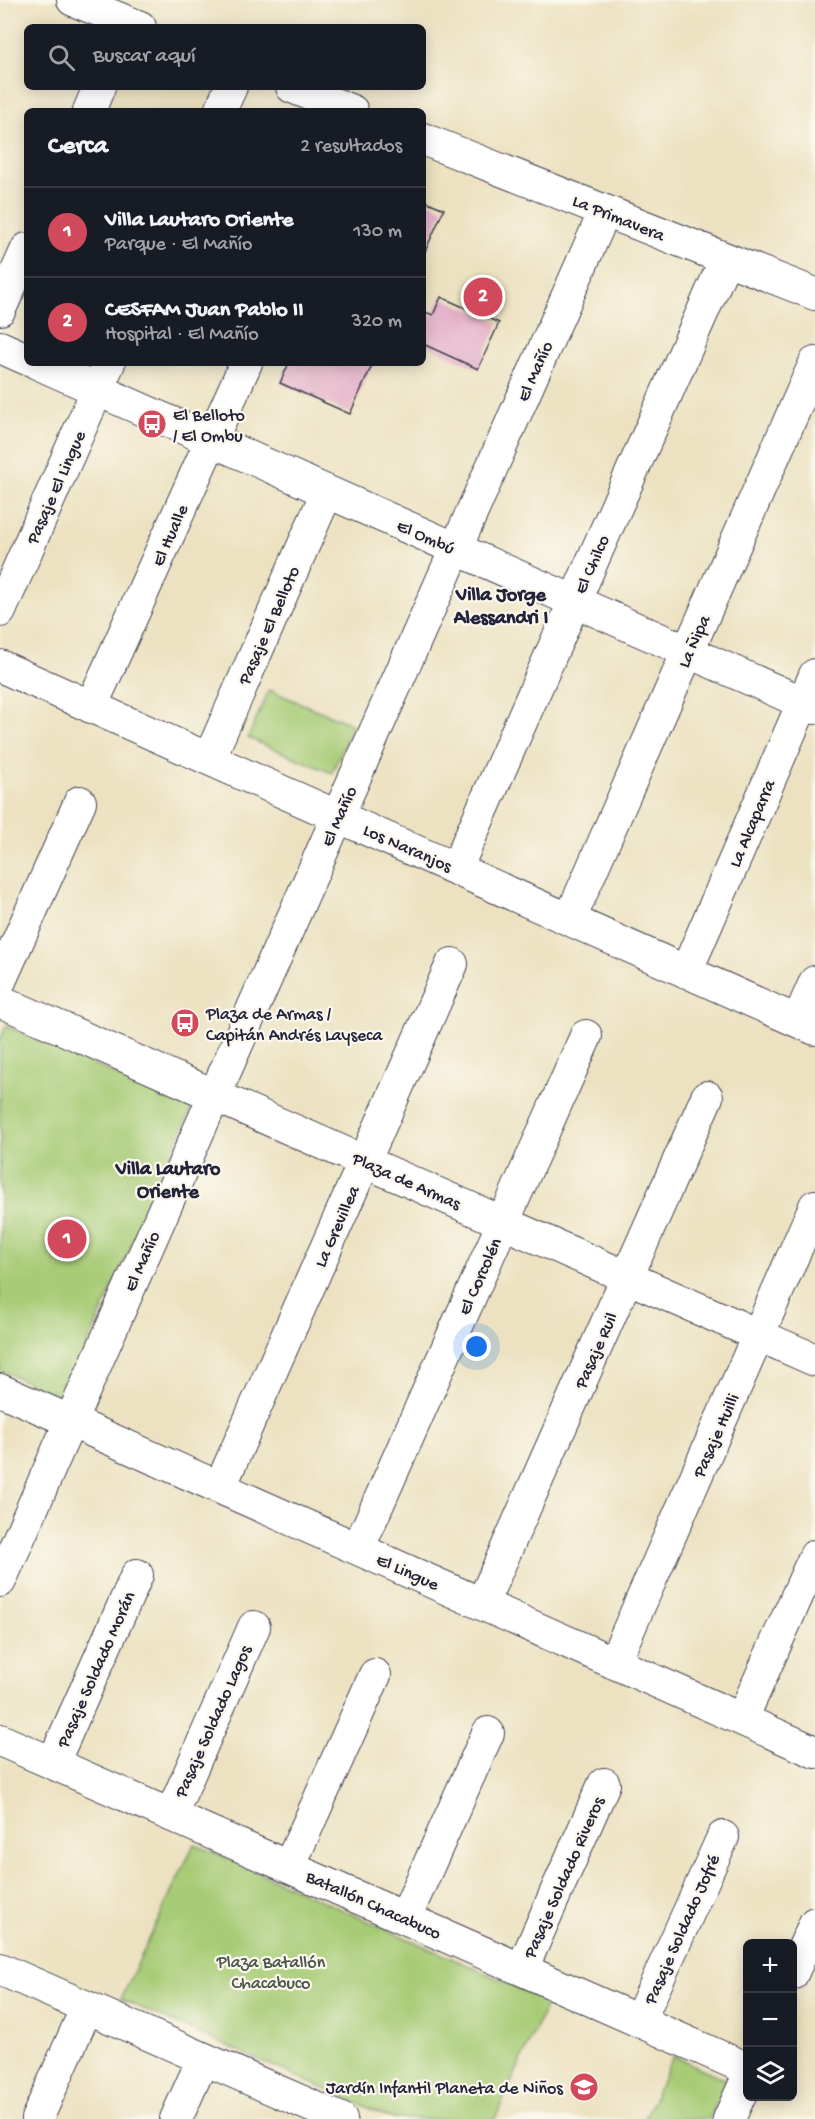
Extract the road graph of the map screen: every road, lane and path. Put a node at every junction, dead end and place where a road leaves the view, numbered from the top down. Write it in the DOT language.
graph roads {
  1 [pos="73,0"];
  2 [pos="130,24"];
  3 [pos="98,90"];
  4 [pos="230,90"];
  5 [pos="300,90"];
  6 [pos="90,108"];
  7 [pos="221,108"];
  8 [pos="344,108"];
  9 [pos="426,140"];
  10 [pos="605,211"];
  11 [pos="24,256"];
  12 [pos="726,259"];
  13 [pos="815,294"];
  14 [pos="0,309"];
  15 [pos="0,347"];
  16 [pos="24,358"];
  17 [pos="815,363"];
  18 [pos="52,366"];
  19 [pos="245,366"];
  20 [pos="103,376"];
  21 [pos="211,440"];
  22 [pos="327,492"];
  23 [pos="456,549"];
  24 [pos="575,602"];
  25 [pos="0,611"];
  26 [pos="688,652"];
  27 [pos="0,666"];
  28 [pos="811,696"];
  29 [pos="91,707"];
  30 [pos="209,759"];
  31 [pos="80,802"];
  32 [pos="338,816"];
  33 [pos="456,869"];
  34 [pos="570,920"];
  35 [pos="452,964"];
  36 [pos="686,972"];
  37 [pos="0,981"];
  38 [pos="815,982"];
  39 [pos="0,1001"];
  40 [pos="806,1025"];
  41 [pos="586,1036"];
  42 [pos="214,1095"];
  43 [pos="707,1097"];
  44 [pos="364,1161"];
  45 [pos="815,1206"];
  46 [pos="503,1222"];
  47 [pos="627,1277"];
  48 [pos="758,1335"];
  49 [pos="815,1360"];
  50 [pos="0,1390"];
  51 [pos="70,1421"];
  52 [pos="220,1487"];
  53 [pos="358,1549"];
  54 [pos="815,1556"];
  55 [pos="137,1575"];
  56 [pos="0,1581"];
  57 [pos="482,1604"];
  58 [pos="254,1627"];
  59 [pos="614,1663"];
  60 [pos="375,1675"];
  61 [pos="742,1719"];
  62 [pos="488,1733"];
  63 [pos="0,1740"];
  64 [pos="815,1752"];
  65 [pos="53,1763"];
  66 [pos="604,1784"];
  67 [pos="171,1815"];
  68 [pos="723,1837"];
  69 [pos="288,1867"];
  70 [pos="405,1918"];
  71 [pos="815,1923"];
  72 [pos="797,1963"];
  73 [pos="0,1969"];
  74 [pos="522,1970"];
  75 [pos="87,2007"];
  76 [pos="639,2021"];
  77 [pos="203,2059"];
  78 [pos="743,2067"];
  79 [pos="743,2086"];
  80 [pos="326,2116"];
  81 [pos="37,2119"];
  82 [pos="176,2119"];
  83 [pos="729,2119"];
  1 -- 2 [label="street"];
  3 -- 6 [label="street"];
  4 -- 7 [label="street"];
  5 -- 8 [label="street"];
  9 -- 10 [label="street, La Primavera"];
  10 -- 12 [label="street, La Primavera"];
  10 -- 23 [label="street, El Mañío"];
  11 -- 14 [label="street"];
  12 -- 13 [label="street, La Primavera"];
  12 -- 24 [label="street, El Chilco"];
  15 -- 16 [label="street"];
  17 -- 26 [label="street, La Ñipa"];
  18 -- 20 [label="street, El Ombú"];
  19 -- 21 [label="street, El Hualle"];
  20 -- 21 [label="street, El Ombú"];
  20 -- 25 [label="street, Pasaje El Lingue"];
  21 -- 22 [label="street, El Ombú"];
  21 -- 29 [label="street, El Hualle"];
  22 -- 23 [label="street, El Ombú"];
  22 -- 30 [label="street, Pasaje El Belloto"];
  23 -- 24 [label="street, El Ombú"];
  23 -- 32 [label="street, El Mañío"];
  24 -- 26 [label="street, El Ombú"];
  24 -- 33 [label="street, El Chilco"];
  26 -- 28 [label="street, El Ombú"];
  26 -- 34 [label="street, La Ñipa"];
  27 -- 29 [label="street, Los Naranjos"];
  28 -- 36 [label="street, La Alcaparra"];
  29 -- 30 [label="street, Los Naranjos"];
  30 -- 32 [label="street, Los Naranjos"];
  31 -- 37 [label="street"];
  32 -- 33 [label="street, Los Naranjos"];
  32 -- 42 [label="street, El Mañío"];
  33 -- 34 [label="street, Los Naranjos"];
  34 -- 36 [label="street, Los Naranjos"];
  35 -- 44 [label="street, La Grevillea"];
  36 -- 40 [label="street, Los Naranjos"];
  38 -- 40 [label="street"];
  39 -- 42 [label="street, Plaza de Armas"];
  41 -- 46 [label="street, El Corcolén"];
  42 -- 44 [label="street, Plaza de Armas"];
  42 -- 51 [label="street, El Mañío"];
  43 -- 47 [label="street, Pasaje Ruil"];
  44 -- 46 [label="street, Plaza de Armas"];
  44 -- 52 [label="street, La Grevillea"];
  45 -- 48 [label="street, Pasaje Huilli"];
  46 -- 47 [label="street, Plaza de Armas"];
  46 -- 53 [label="street, El Corcolén"];
  47 -- 48 [label="street, Plaza de Armas"];
  47 -- 57 [label="street, Pasaje Ruil"];
  48 -- 49 [label="street, Plaza de Armas"];
  48 -- 59 [label="street, Pasaje Huilli"];
  50 -- 51 [label="street, El Lingue"];
  51 -- 52 [label="street, El Lingue"];
  51 -- 56 [label="street, El Mañío"];
  52 -- 53 [label="street, El Lingue"];
  53 -- 57 [label="street, El Lingue"];
  54 -- 61 [label="street"];
  55 -- 65 [label="street, Pasaje Soldado Morán"];
  57 -- 59 [label="street, El Lingue"];
  58 -- 67 [label="street, Pasaje Soldado Lagos"];
  59 -- 61 [label="street, El Lingue"];
  60 -- 69 [label="street"];
  61 -- 64 [label="street, El Lingue"];
  62 -- 70 [label="street"];
  63 -- 65 [label="street, Batallón Chacabuco"];
  65 -- 67 [label="street, Batallón Chacabuco"];
  66 -- 74 [label="street, Pasaje Soldado Riveros"];
  67 -- 69 [label="street, Batallón Chacabuco"];
  68 -- 76 [label="street, Pasaje Soldado Jofré"];
  69 -- 70 [label="street, Batallón Chacabuco"];
  70 -- 74 [label="street, Batallón Chacabuco"];
  71 -- 72 [label="street"];
  73 -- 75 [label="street"];
  74 -- 76 [label="street, Batallón Chacabuco"];
  75 -- 77 [label="street"];
  75 -- 81 [label="street"];
  76 -- 78 [label="street, Batallón Chacabuco"];
  77 -- 80 [label="street"];
  77 -- 82 [label="street"];
  79 -- 83 [label="street"];
}
